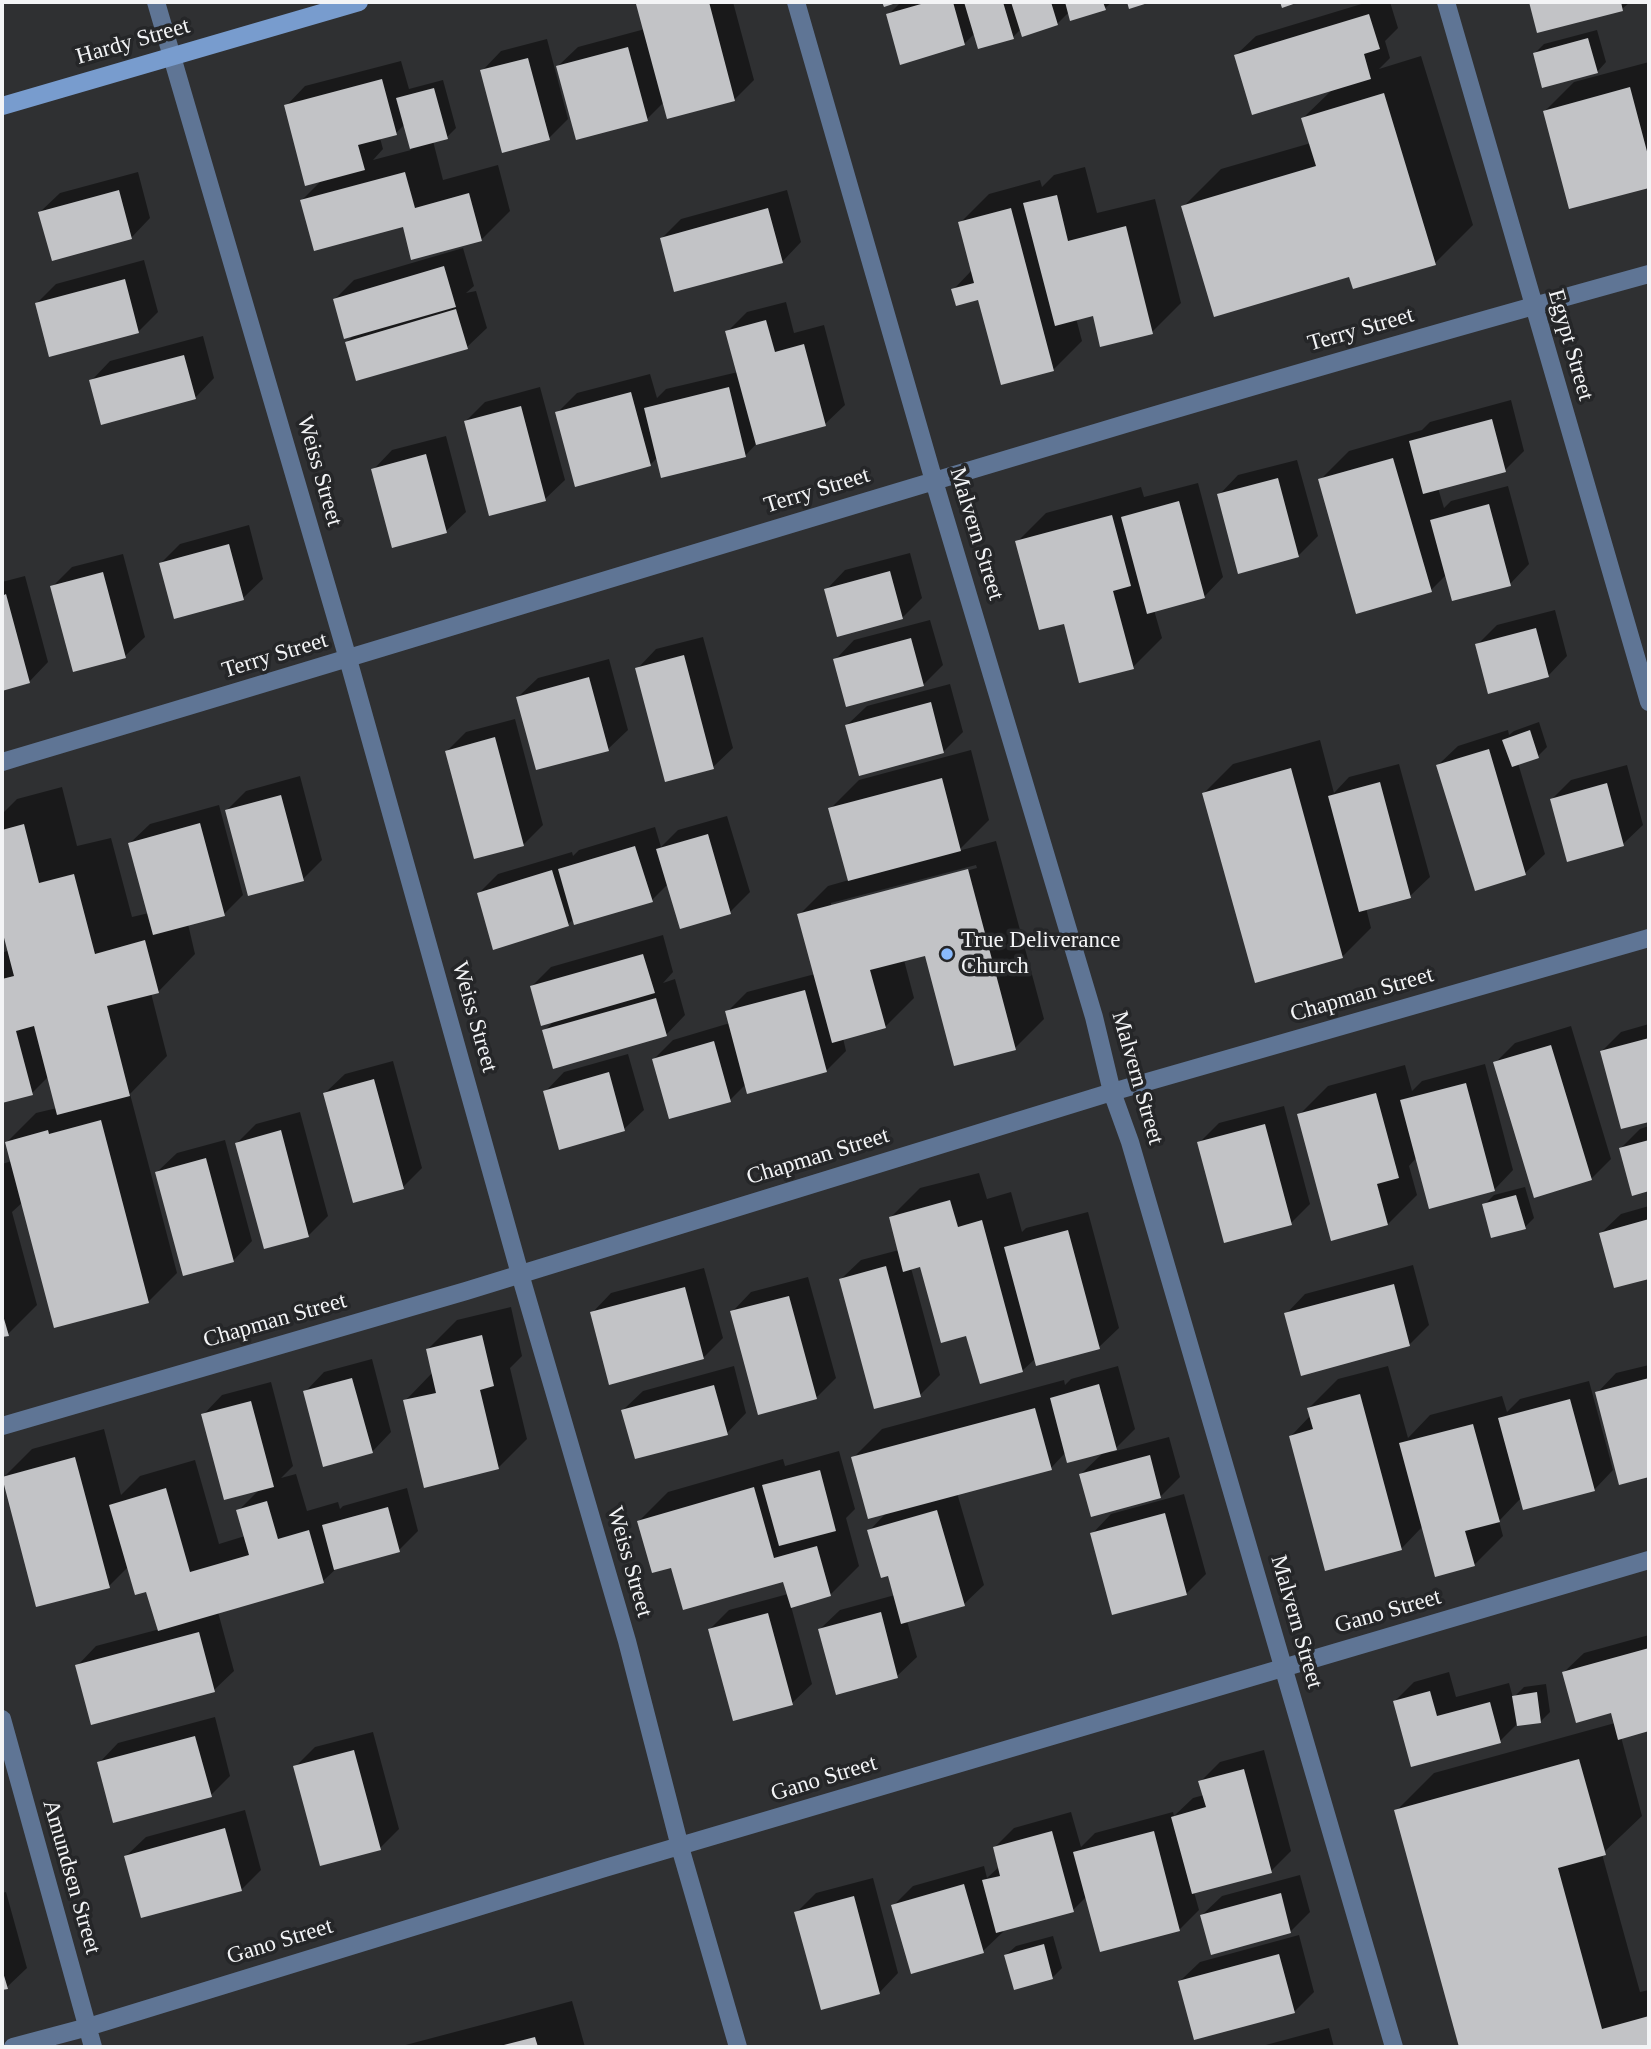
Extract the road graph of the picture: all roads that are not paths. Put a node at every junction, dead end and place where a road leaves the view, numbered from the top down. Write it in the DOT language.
graph roads {
  1 [pos="156,2"];
  2 [pos="359,2"];
  3 [pos="796,2"];
  4 [pos="1446,2"];
  5 [pos="172,56"];
  6 [pos="2,106"];
  7 [pos="1649,274"];
  8 [pos="1533,306"];
  9 [pos="934,481"];
  10 [pos="348,659"];
  11 [pos="1649,702"];
  12 [pos="2,762"];
  13 [pos="1649,938"];
  14 [pos="1112,1092"];
  15 [pos="520,1274"];
  16 [pos="2,1426"];
  17 [pos="1649,1560"];
  18 [pos="1284,1668"];
  19 [pos="2,1719"];
  20 [pos="680,1847"];
  21 [pos="88,2027"];
  22 [pos="13,2047"];
  23 [pos="93,2047"];
  24 [pos="738,2047"];
  25 [pos="1394,2047"];
  1 -- 5 [label="street, Weiss Street"];
  2 -- 5 [label="main road, Hardy Street"];
  3 -- 9 [label="street, Malvern Street"];
  4 -- 8 [label="street, Egypt Street"];
  5 -- 6 [label="main road, Hardy Street"];
  5 -- 10 [label="street, Weiss Street"];
  7 -- 8 [label="street, Terry Street"];
  8 -- 9 [label="street, Terry Street"];
  8 -- 11 [label="street, Egypt Street"];
  9 -- 10 [label="street, Terry Street"];
  9 -- 14 [label="street, Malvern Street"];
  10 -- 12 [label="street, Terry Street"];
  10 -- 15 [label="street, Weiss Street"];
  13 -- 14 [label="street, Chapman Street"];
  14 -- 15 [label="street, Chapman Street"];
  14 -- 18 [label="street, Malvern Street"];
  15 -- 16 [label="street, Chapman Street"];
  15 -- 20 [label="street, Weiss Street"];
  17 -- 18 [label="street, Gano Street"];
  18 -- 20 [label="street, Gano Street"];
  18 -- 25 [label="street, Malvern Street"];
  19 -- 21 [label="street, Amundsen Street"];
  20 -- 21 [label="street, Gano Street"];
  20 -- 24 [label="street, Weiss Street"];
  21 -- 22 [label="street, Gano Street"];
  21 -- 23 [label="street, Amundsen Street"];
}
